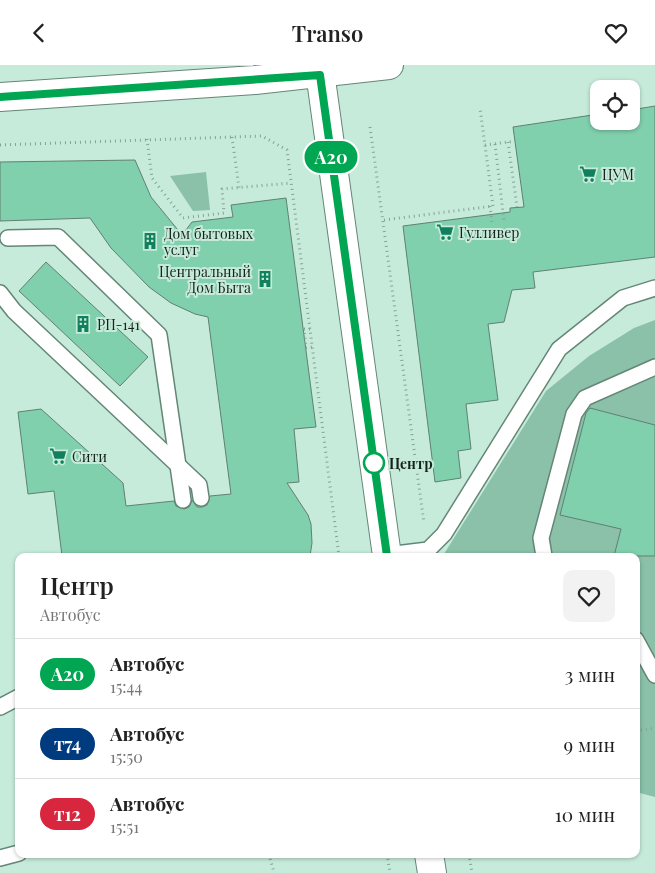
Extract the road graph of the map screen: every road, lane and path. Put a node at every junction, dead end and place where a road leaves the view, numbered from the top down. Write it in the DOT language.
graph roads {
  1 [pos="389,65"];
  2 [pos="319,70"];
  3 [pos="0,97"];
  4 [pos="480,108"];
  5 [pos="370,127"];
  6 [pos="232,137"];
  7 [pos="147,139"];
  8 [pos="516,141"];
  9 [pos="508,142"];
  10 [pos="495,144"];
  11 [pos="0,145"];
  12 [pos="485,145"];
  13 [pos="291,183"];
  14 [pos="239,188"];
  15 [pos="490,206"];
  16 [pos="517,207"];
  17 [pos="384,221"];
  18 [pos="504,221"];
  19 [pos="492,223"];
  20 [pos="8,238"];
  21 [pos="655,288"];
  22 [pos="0,293"];
  23 [pos="310,329"];
  24 [pos="312,347"];
  25 [pos="655,367"];
  26 [pos="179,466"];
  27 [pos="200,497"];
  28 [pos="183,500"];
  29 [pos="428,550"];
  30 [pos="340,553"];
  31 [pos="387,553"];
  32 [pos="403,553"];
  33 [pos="544,553"];
  34 [pos="640,647"];
  35 [pos="655,675"];
  36 [pos="15,699"];
  37 [pos="0,707"];
  38 [pos="655,728"];
  39 [pos="640,730"];
  40 [pos="15,854"];
  41 [pos="0,858"];
  42 [pos="271,858"];
  43 [pos="388,858"];
  44 [pos="430,858"];
  45 [pos="470,858"];
  46 [pos="274,873"];
  47 [pos="390,873"];
  48 [pos="432,873"];
  49 [pos="472,873"];
  1 -- 2 [label="main road"];
  2 -- 3 [label="main road"];
  2 -- 31 [label="main road"];
  4 -- 12 [label="path"];
  5 -- 17 [label="path"];
  6 -- 7 [label="path"];
  6 -- 13 [label="path"];
  6 -- 14 [label="path"];
  7 -- 11 [label="path"];
  7 -- 14 [label="path"];
  8 -- 9 [label="path"];
  9 -- 10 [label="path"];
  9 -- 16 [label="path"];
  10 -- 12 [label="path"];
  10 -- 18 [label="path"];
  12 -- 15 [label="path"];
  13 -- 14 [label="path"];
  13 -- 23 [label="path"];
  15 -- 17 [label="path"];
  15 -- 19 [label="path"];
  17 -- 29 [label="path"];
  20 -- 26 [label="lane"];
  21 -- 29 [label="lane"];
  22 -- 26 [label="lane"];
  23 -- 24 [label="path"];
  23 -- 24 [label="path"];
  24 -- 30 [label="path"];
  25 -- 33 [label="lane"];
  26 -- 27 [label="lane"];
  26 -- 28 [label="lane"];
  29 -- 32 [label="lane"];
  34 -- 35 [label="lane"];
  36 -- 37 [label="lane"];
  38 -- 39 [label="path"];
  40 -- 41 [label="lane"];
  42 -- 46 [label="path"];
  43 -- 47 [label="path"];
  44 -- 48 [label="main road"];
  45 -- 49 [label="path"];
}
